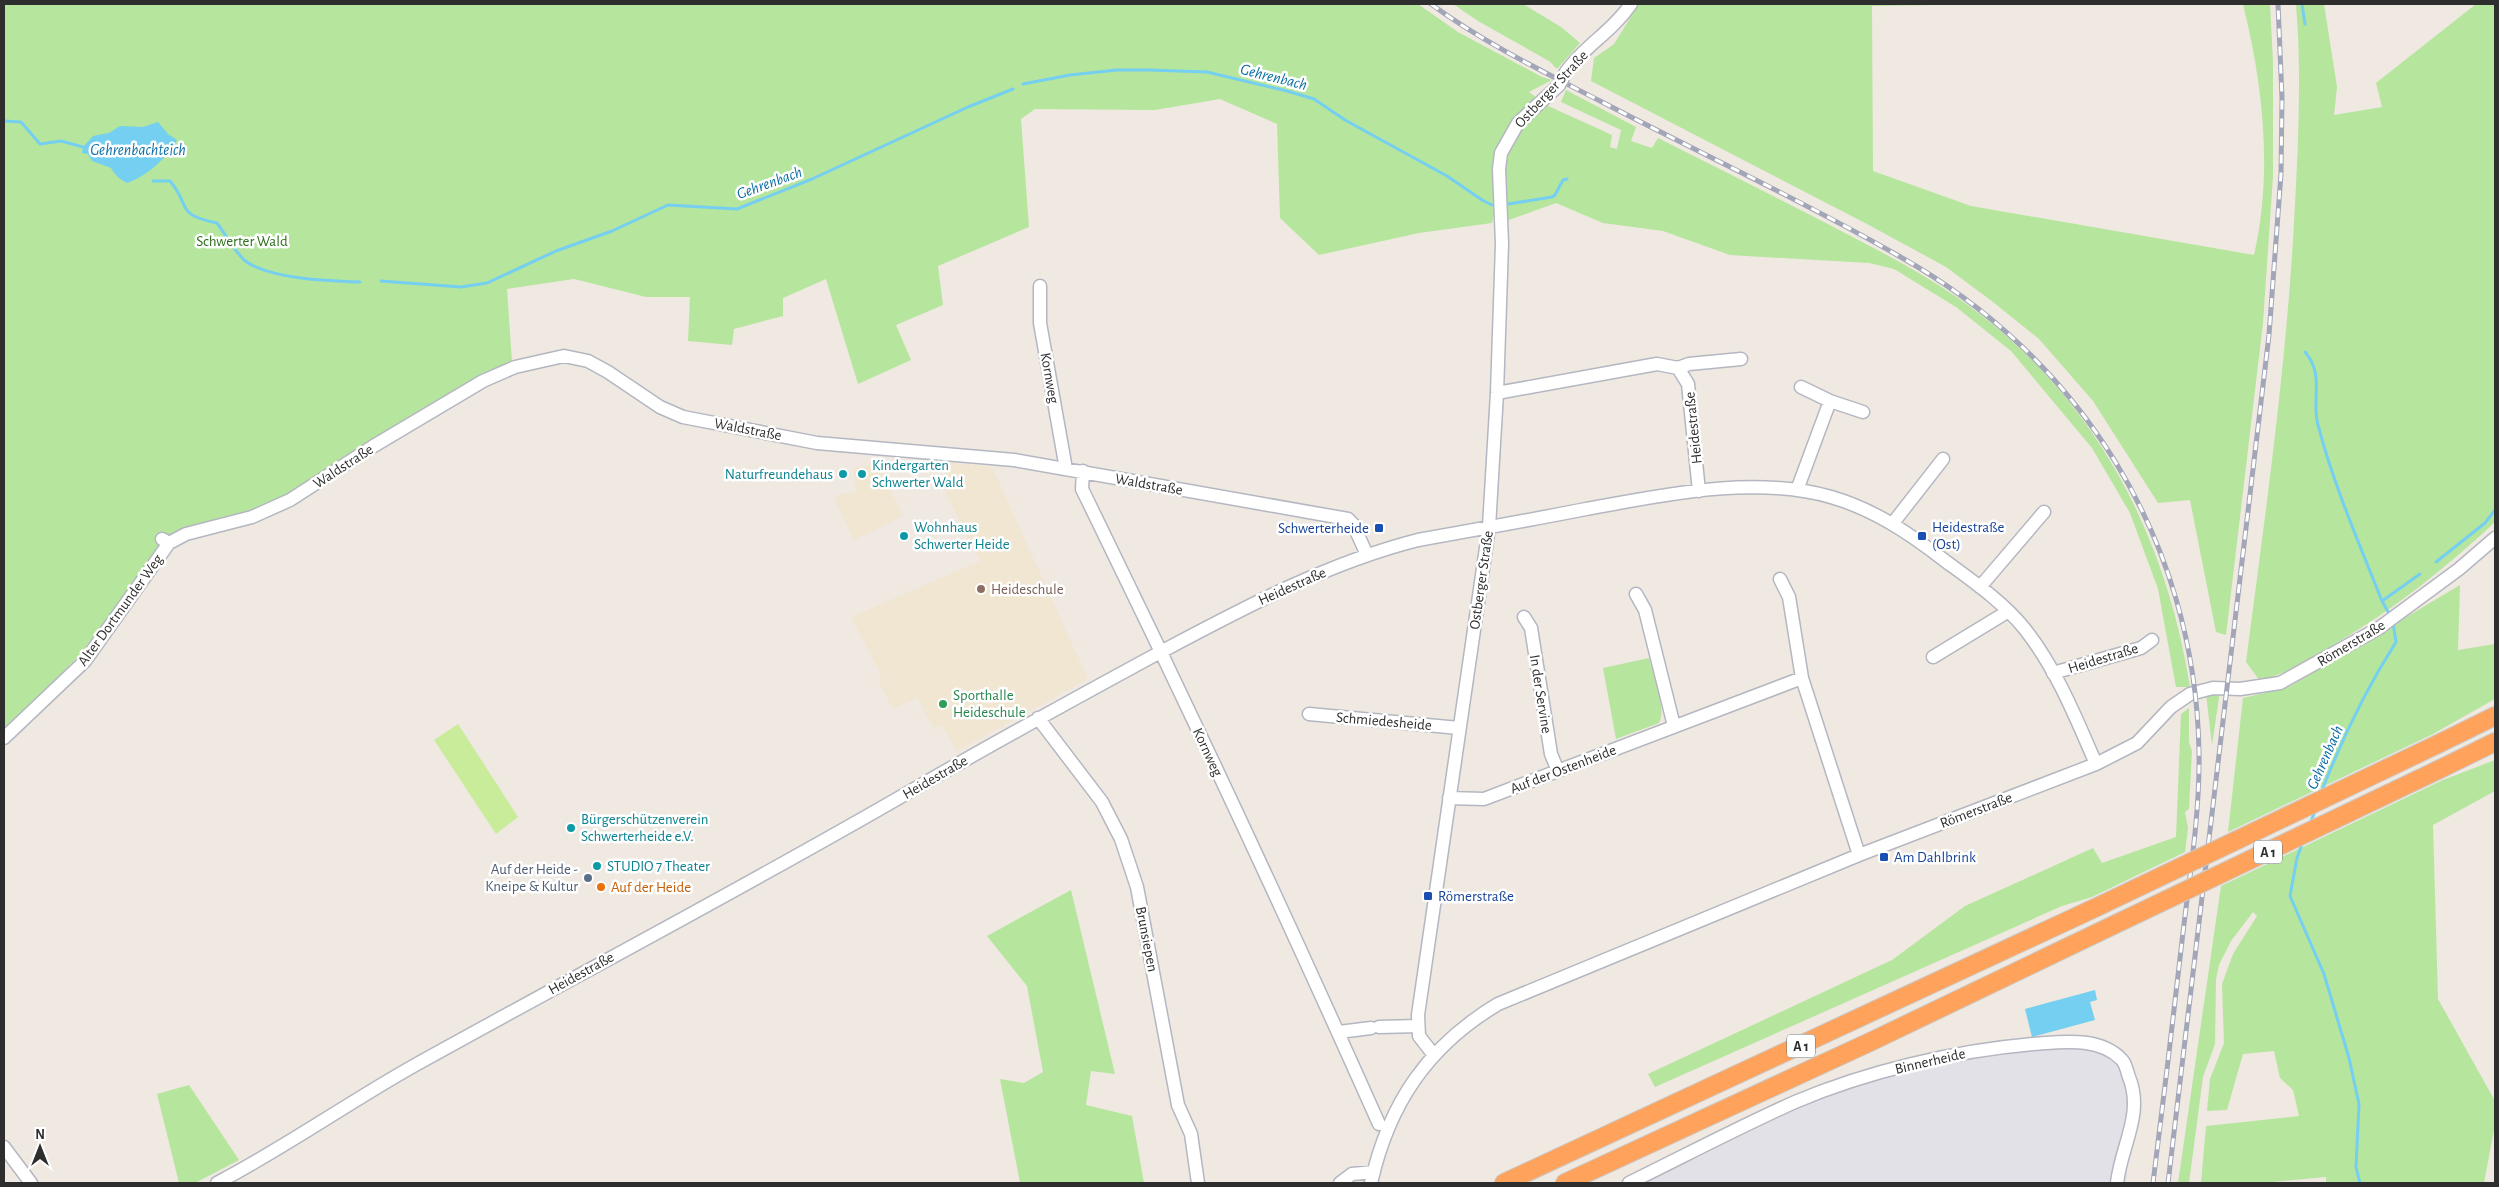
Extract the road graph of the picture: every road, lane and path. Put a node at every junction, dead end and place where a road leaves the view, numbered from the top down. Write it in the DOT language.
graph roads {
  1 [pos="1631,4"];
  2 [pos="1040,286"];
  3 [pos="1741,359"];
  4 [pos="1678,368"];
  5 [pos="1801,388"];
  6 [pos="1497,393"];
  7 [pos="1830,401"];
  8 [pos="1863,412"];
  9 [pos="1943,459"];
  10 [pos="1066,469"];
  11 [pos="1083,471"];
  12 [pos="1797,490"];
  13 [pos="1700,491"];
  14 [pos="2044,512"];
  15 [pos="1893,523"];
  16 [pos="1489,527"];
  17 [pos="2495,538"];
  18 [pos="166,541"];
  19 [pos="1367,556"];
  20 [pos="1780,579"];
  21 [pos="1980,587"];
  22 [pos="1636,594"];
  23 [pos="2007,612"];
  24 [pos="1524,617"];
  25 [pos="2152,640"];
  26 [pos="1162,652"];
  27 [pos="1933,657"];
  28 [pos="2053,673"];
  29 [pos="1802,678"];
  30 [pos="1308,714"];
  31 [pos="2495,716"];
  32 [pos="1038,718"];
  33 [pos="1674,726"];
  34 [pos="1459,728"];
  35 [pos="4,738"];
  36 [pos="2495,742"];
  37 [pos="2096,764"];
  38 [pos="1558,771"];
  39 [pos="1449,798"];
  40 [pos="1859,855"];
  41 [pos="1418,1026"];
  42 [pos="1339,1032"];
  43 [pos="1433,1054"];
  44 [pos="1379,1124"];
  45 [pos="4,1147"];
  46 [pos="1372,1178"];
  47 [pos="31,1183"];
  48 [pos="217,1183"];
  49 [pos="1198,1183"];
  50 [pos="1340,1183"];
  51 [pos="1504,1183"];
  52 [pos="1565,1183"];
  53 [pos="1629,1183"];
  54 [pos="2117,1183"];
  1 -- 6 [label="street, Ostberger Straße, bridge"];
  2 -- 10 [label="street, Kornweg"];
  3 -- 4 [label="street"];
  4 -- 6 [label="street"];
  4 -- 13 [label="street, Heidestraße"];
  5 -- 7 [label="street"];
  6 -- 16 [label="street, Ostberger Straße"];
  7 -- 8 [label="street"];
  7 -- 12 [label="street"];
  9 -- 15 [label="street"];
  10 -- 11 [label="street, Waldstraße"];
  10 -- 18 [label="street, Waldstraße"];
  11 -- 19 [label="street, Waldstraße"];
  11 -- 26 [label="street, Kornweg"];
  12 -- 13 [label="street, Heidestraße"];
  12 -- 15 [label="street, Heidestraße"];
  13 -- 16 [label="street, Heidestraße"];
  14 -- 21 [label="street"];
  15 -- 21 [label="street, Heidestraße"];
  16 -- 19 [label="street, Heidestraße"];
  16 -- 34 [label="street, Ostberger Straße"];
  17 -- 37 [label="street, Römerstraße"];
  18 -- 35 [label="street, Alter Dortmunder Weg"];
  19 -- 26 [label="street, Heidestraße"];
  20 -- 29 [label="street"];
  21 -- 23 [label="street, Heidestraße"];
  22 -- 33 [label="street"];
  23 -- 27 [label="street"];
  23 -- 28 [label="street, Heidestraße"];
  24 -- 38 [label="street, In der Servine"];
  25 -- 28 [label="street, Heidestraße"];
  26 -- 32 [label="street, Heidestraße"];
  26 -- 42 [label="street, Kornweg"];
  28 -- 37 [label="street, Heidestraße"];
  29 -- 33 [label="street, Auf der Ostenheide"];
  29 -- 40 [label="street"];
  30 -- 34 [label="street, Schmiedesheide"];
  31 -- 51 [label="highway, A 1, bridge"];
  32 -- 48 [label="street, Heidestraße"];
  32 -- 49 [label="street, Brunsiepen"];
  33 -- 38 [label="street, Auf der Ostenheide"];
  34 -- 39 [label="street, Ostberger Straße"];
  36 -- 52 [label="highway, A 1, bridge"];
  37 -- 40 [label="street, Römerstraße"];
  38 -- 39 [label="street, Auf der Ostenheide"];
  39 -- 41 [label="street, Ostberger Straße"];
  40 -- 43 [label="street, Römerstraße"];
  41 -- 42 [label="street"];
  41 -- 43 [label="street"];
  42 -- 44 [label="street, Kornweg"];
  43 -- 46 [label="street"];
  45 -- 47 [label="street"];
  46 -- 50 [label="street"];
  53 -- 54 [label="street, Binnerheide"];
}
